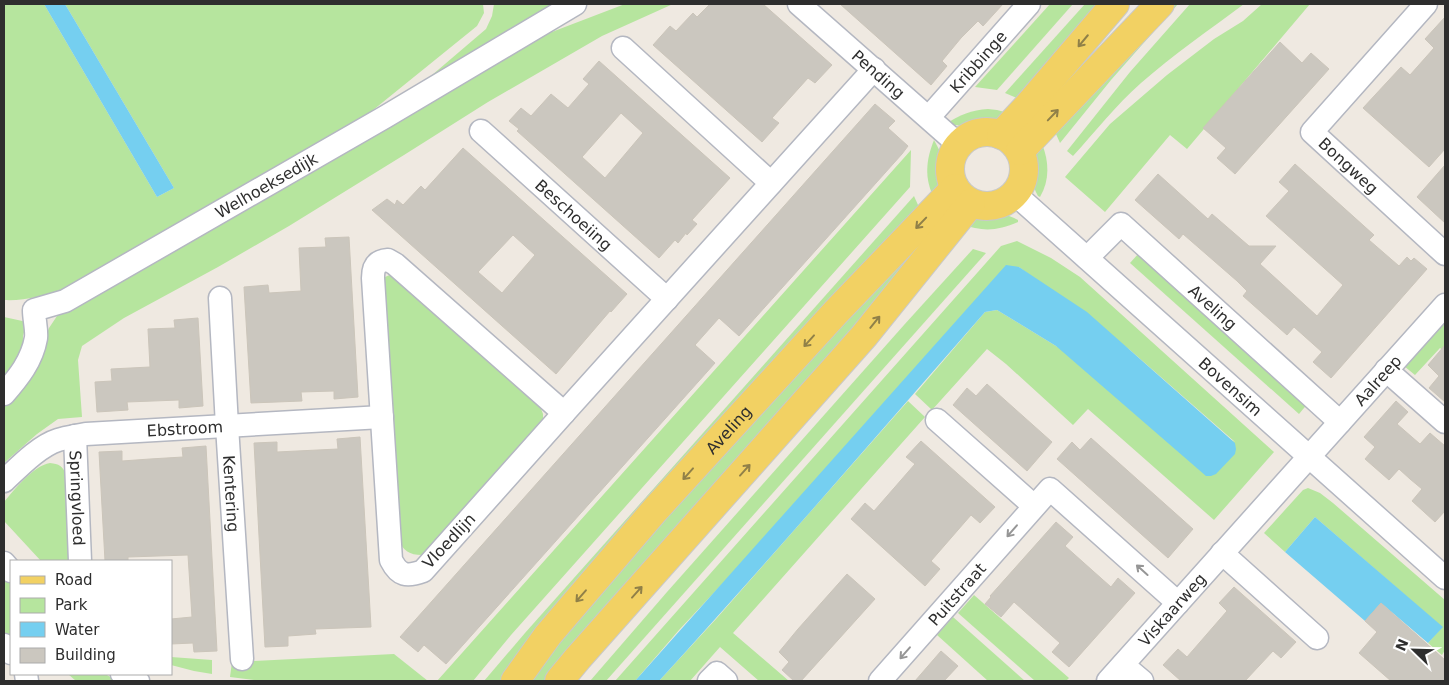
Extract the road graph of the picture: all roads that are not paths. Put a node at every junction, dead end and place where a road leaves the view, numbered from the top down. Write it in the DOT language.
graph roads {
  1 [pos="575,4"];
  2 [pos="800,4"];
  3 [pos="1027,4"];
  4 [pos="1115,4"];
  5 [pos="1160,4"];
  6 [pos="1426,4"];
  7 [pos="623,48"];
  8 [pos="874,69"];
  9 [pos="928,117"];
  10 [pos="480,132"];
  11 [pos="1011,143"];
  12 [pos="959,145"];
  13 [pos="771,183"];
  14 [pos="1015,194"];
  15 [pos="963,196"];
  16 [pos="1445,254"];
  17 [pos="1087,258"];
  18 [pos="220,298"];
  19 [pos="667,299"];
  20 [pos="1445,305"];
  21 [pos="1386,370"];
  22 [pos="4,394"];
  23 [pos="564,414"];
  24 [pos="382,417"];
  25 [pos="937,420"];
  26 [pos="1340,422"];
  27 [pos="1445,422"];
  28 [pos="227,426"];
  29 [pos="75,436"];
  30 [pos="1309,456"];
  31 [pos="4,481"];
  32 [pos="1034,506"];
  33 [pos="1222,554"];
  34 [pos="80,560"];
  35 [pos="1445,578"];
  36 [pos="1178,603"];
  37 [pos="1317,638"];
  38 [pos="242,659"];
  39 [pos="1123,665"];
  40 [pos="124,675"];
  41 [pos="138,681"];
  42 [pos="515,681"];
  43 [pos="559,681"];
  44 [pos="709,681"];
  45 [pos="726,681"];
  46 [pos="880,681"];
  47 [pos="1108,681"];
  48 [pos="1142,681"];
  1 -- 22 [label="street, Welhoeksedijk"];
  2 -- 8 [label="street, Pending"];
  3 -- 9 [label="street, Kribbinge"];
  4 -- 11 [label="main road, one-way"];
  11 -- 5 [label="main road, one-way"];
  6 -- 16 [label="street, Bongweg"];
  7 -- 13 [label="street"];
  8 -- 9 [label="street, Pending"];
  8 -- 13 [label="street"];
  9 -- 12 [label="street, Pending"];
  10 -- 19 [label="street, Beschoeiing"];
  11 -- 12 [label="main road"];
  11 -- 14 [label="main road"];
  12 -- 15 [label="main road"];
  13 -- 19 [label="street"];
  14 -- 15 [label="main road"];
  14 -- 17 [label="street, Bovensim"];
  15 -- 42 [label="main road, Aveling, one-way"];
  43 -- 15 [label="main road, one-way"];
  17 -- 26 [label="street, Aveling"];
  17 -- 30 [label="street, Bovensim"];
  18 -- 28 [label="street, Kentering"];
  19 -- 23 [label="street"];
  20 -- 21 [label="street, Aalreep"];
  21 -- 26 [label="street, Aalreep"];
  21 -- 27 [label="street"];
  23 -- 24 [label="street, Vloedlijn"];
  23 -- 24 [label="street, Vloedlijn"];
  24 -- 28 [label="street, Ebstroom"];
  25 -- 32 [label="street"];
  26 -- 30 [label="street, Aalreep"];
  28 -- 29 [label="street, Ebstroom"];
  28 -- 38 [label="street, Kentering"];
  29 -- 31 [label="street, Ebstroom"];
  29 -- 34 [label="street, Springvloed"];
  30 -- 33 [label="street, Viskaarweg"];
  30 -- 35 [label="street, Bovensim"];
  36 -- 32 [label="street, Puitstraat, one-way"];
  32 -- 46 [label="street, Puitstraat, one-way"];
  33 -- 36 [label="street, Viskaarweg"];
  33 -- 37 [label="street"];
  36 -- 39 [label="street, Viskaarweg"];
  39 -- 47 [label="street, Viskaarweg"];
  39 -- 48 [label="street"];
  40 -- 41 [label="street"];
  44 -- 45 [label="street"];
}
